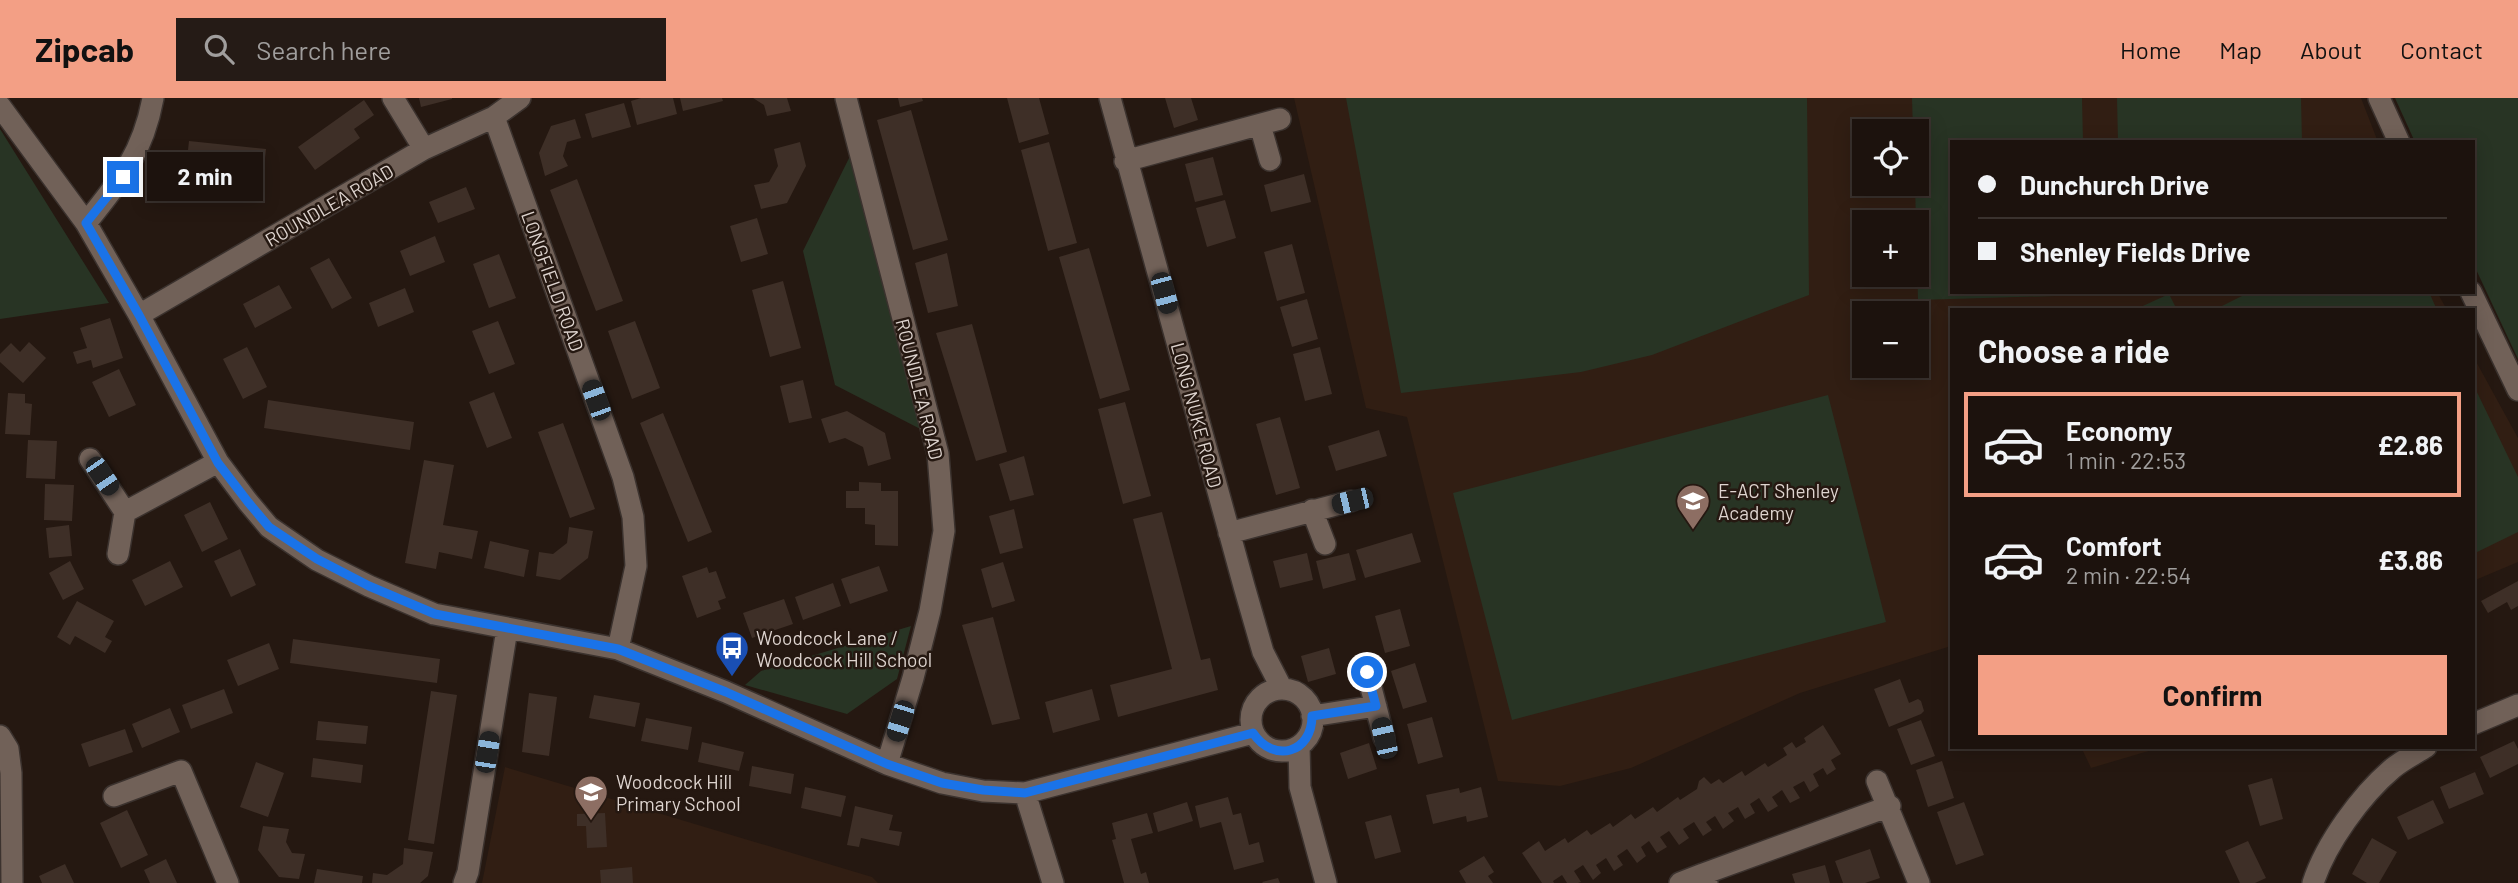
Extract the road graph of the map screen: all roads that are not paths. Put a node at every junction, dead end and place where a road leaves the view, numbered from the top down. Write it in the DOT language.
graph roads {
  1 [pos="153,98"];
  2 [pos="393,98"];
  3 [pos="520,98"];
  4 [pos="846,98"];
  5 [pos="1110,98"];
  6 [pos="2379,98"];
  7 [pos="0,106"];
  8 [pos="494,117"];
  9 [pos="2398,140"];
  10 [pos="424,149"];
  11 [pos="1270,160"];
  12 [pos="1125,161"];
  13 [pos="86,223"];
  14 [pos="2472,294"];
  15 [pos="139,315"];
  16 [pos="2518,390"];
  17 [pos="90,458"];
  18 [pos="218,463"];
  19 [pos="1352,501"];
  20 [pos="1312,510"];
  21 [pos="125,512"];
  22 [pos="1229,533"];
  23 [pos="1325,544"];
  24 [pos="118,554"];
  25 [pos="507,629"];
  26 [pos="618,649"];
  27 [pos="1263,652"];
  28 [pos="1367,672"];
  29 [pos="1282,689"];
  30 [pos="1260,698"];
  31 [pos="2518,705"];
  32 [pos="1376,706"];
  33 [pos="1312,716"];
  34 [pos="2475,723"];
  35 [pos="1253,733"];
  36 [pos="0,736"];
  37 [pos="1384,738"];
  38 [pos="1299,746"];
  39 [pos="2423,749"];
  40 [pos="1275,751"];
  41 [pos="887,764"];
  42 [pos="1877,781"];
  43 [pos="1300,788"];
  44 [pos="1025,793"];
  45 [pos="114,796"];
  46 [pos="1889,806"];
  47 [pos="1705,879"];
  48 [pos="12,883"];
  49 [pos="228,883"];
  50 [pos="464,883"];
  51 [pos="1053,883"];
  52 [pos="1326,883"];
  53 [pos="1680,883"];
  54 [pos="1919,883"];
  55 [pos="2313,883"];
  1 -- 13 [label="street"];
  2 -- 10 [label="street"];
  3 -- 8 [label="street, ROUNDLEA ROAD"];
  4 -- 41 [label="street, ROUNDLEA ROAD"];
  5 -- 12 [label="street, LONG NUKE ROAD"];
  6 -- 9 [label="street"];
  7 -- 13 [label="street"];
  8 -- 10 [label="street, ROUNDLEA ROAD"];
  8 -- 26 [label="street, LONGFIELD ROAD"];
  10 -- 15 [label="street, ROUNDLEA ROAD"];
  11 -- 12 [label="street"];
  12 -- 22 [label="street, LONG NUKE ROAD"];
  13 -- 15 [label="street"];
  14 -- 16 [label="street"];
  15 -- 18 [label="street"];
  17 -- 21 [label="street"];
  18 -- 21 [label="street"];
  18 -- 25 [label="street"];
  19 -- 20 [label="street"];
  20 -- 22 [label="street"];
  20 -- 23 [label="street"];
  21 -- 24 [label="street"];
  22 -- 27 [label="street, LONG NUKE ROAD"];
  25 -- 26 [label="street"];
  25 -- 50 [label="street"];
  26 -- 41 [label="street"];
  27 -- 29 [label="street, LONG NUKE ROAD"];
  27 -- 30 [label="street, LONG NUKE ROAD"];
  28 -- 32 [label="street"];
  29 -- 30 [label="street"];
  29 -- 33 [label="street, LONG NUKE ROAD"];
  30 -- 35 [label="street, LONG NUKE ROAD"];
  31 -- 34 [label="street"];
  32 -- 33 [label="street"];
  32 -- 37 [label="street"];
  33 -- 38 [label="street"];
  35 -- 40 [label="street"];
  35 -- 44 [label="street"];
  36 -- 48 [label="street"];
  38 -- 40 [label="street"];
  38 -- 43 [label="street"];
  39 -- 55 [label="street"];
  40 -- 43 [label="street"];
  41 -- 44 [label="street"];
  42 -- 46 [label="street"];
  43 -- 52 [label="street"];
  44 -- 51 [label="street"];
  45 -- 49 [label="street"];
  46 -- 47 [label="street"];
  46 -- 54 [label="street"];
  47 -- 53 [label="street"];
}
